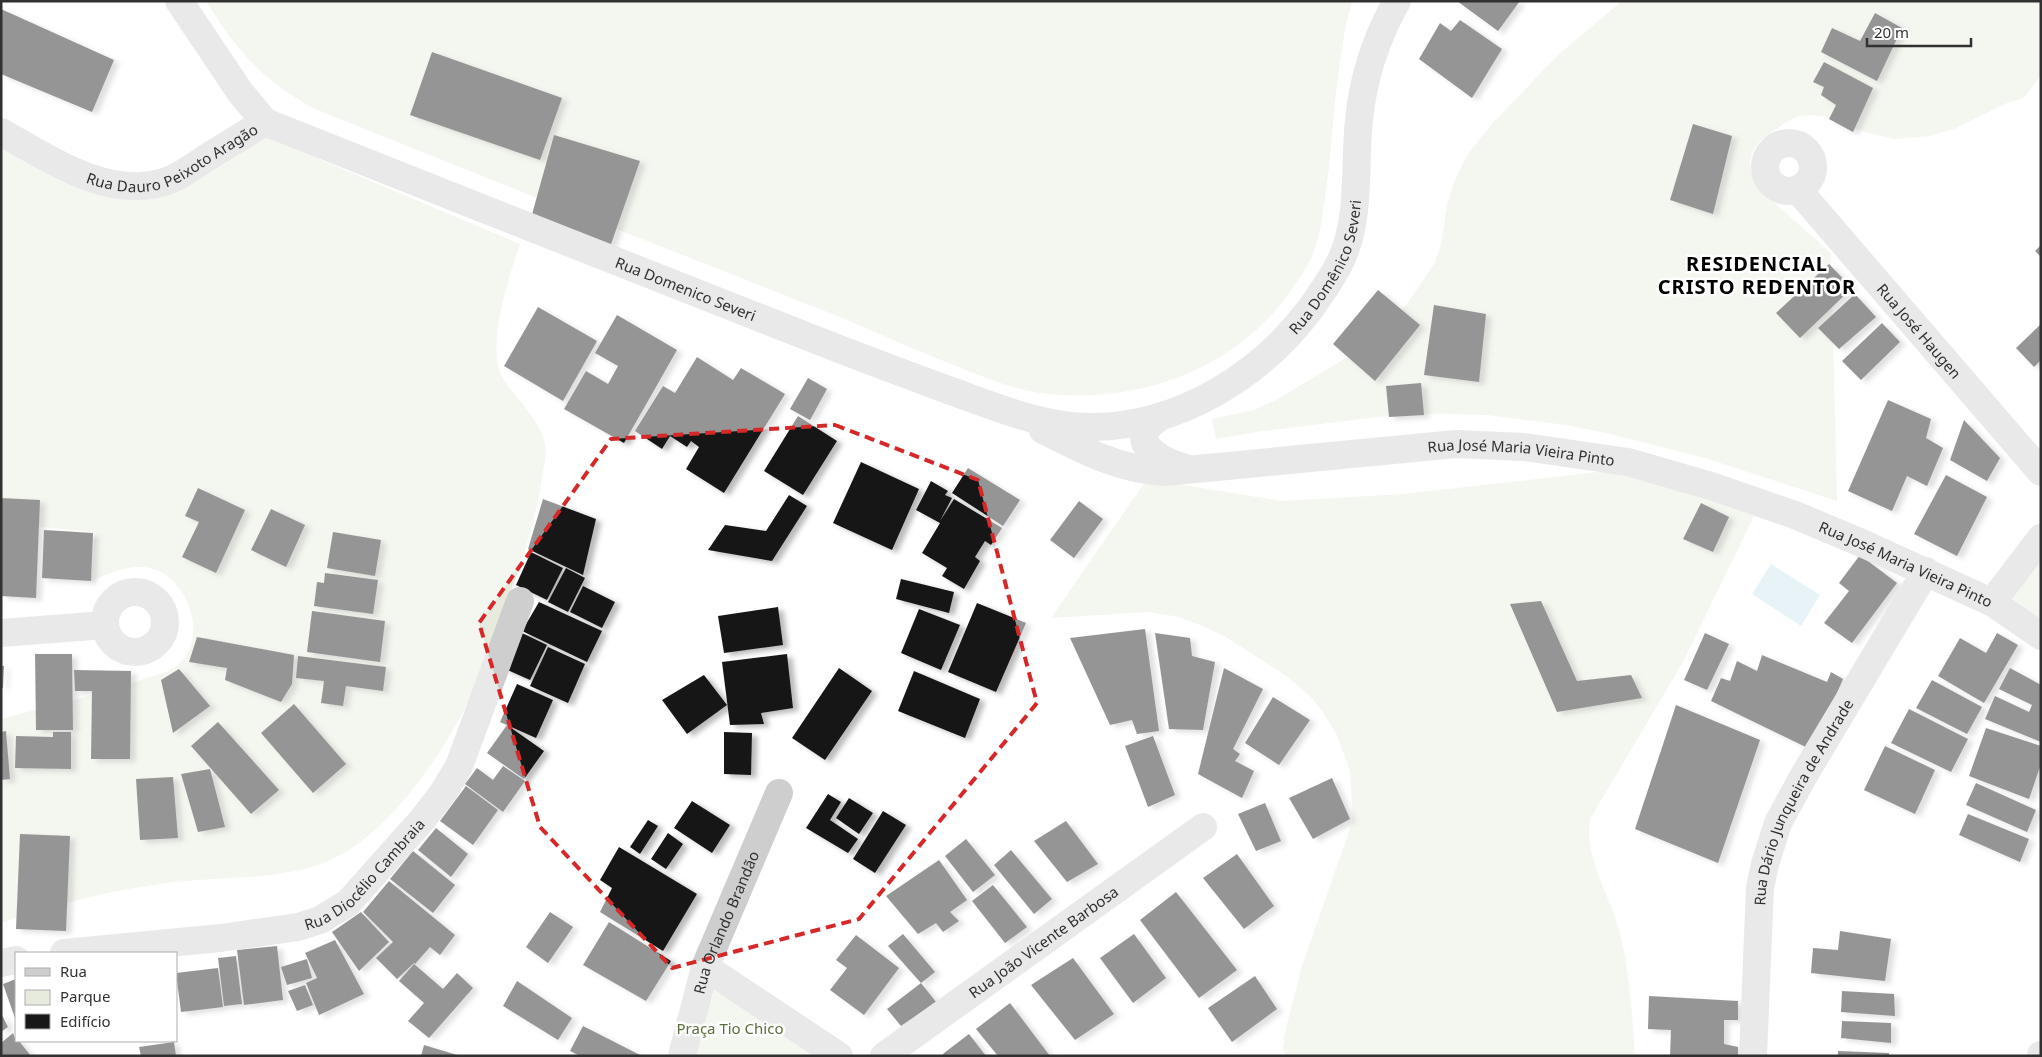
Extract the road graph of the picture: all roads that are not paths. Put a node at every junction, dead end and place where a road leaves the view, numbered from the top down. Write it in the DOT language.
graph roads {
  1 [pos="178,1"];
  2 [pos="1397,1"];
  3 [pos="265,122"];
  4 [pos="1,132"];
  5 [pos="1798,190"];
  6 [pos="980,401"];
  7 [pos="1162,416"];
  8 [pos="1115,426"];
  9 [pos="1189,470"];
  10 [pos="2041,472"];
  11 [pos="2041,538"];
  12 [pos="1926,571"];
  13 [pos="520,601"];
  14 [pos="1992,602"];
  15 [pos="105,625"];
  16 [pos="1,633"];
  17 [pos="2041,636"];
  18 [pos="779,793"];
  19 [pos="1203,827"];
  20 [pos="74,952"];
  21 [pos="15,960"];
  22 [pos="1,963"];
  23 [pos="705,967"];
  24 [pos="682,1056"];
  25 [pos="839,1056"];
  26 [pos="884,1056"];
  27 [pos="1753,1056"];
  1 -- 3 [label="street, Rua Dauro Peixoto Aragão"];
  2 -- 7 [label="street, Rua Domênico Severi"];
  3 -- 4 [label="street, Rua Dauro Peixoto Aragão"];
  3 -- 6 [label="street, Rua Domenico Severi"];
  5 -- 10 [label="street, Rua José Haugen"];
  6 -- 8 [label="street, Rua Domenico Severi"];
  6 -- 9 [label="street, Rua José Maria Vieira Pinto"];
  7 -- 8 [label="street, Rua Domênico Severi"];
  7 -- 9 [label="street"];
  9 -- 12 [label="street, Rua José Maria Vieira Pinto"];
  11 -- 14 [label="street"];
  12 -- 14 [label="street, Rua José Maria Vieira Pinto"];
  12 -- 27 [label="street, Rua Dário Junqueira de Andrade"];
  13 -- 20 [label="street, Rua Diocélio Cambraia"];
  14 -- 17 [label="street, Rua José Maria Vieira Pinto"];
  15 -- 16 [label="street"];
  18 -- 23 [label="street, Rua Orlando Brandão"];
  19 -- 26 [label="street, Rua João Vicente Barbosa"];
  21 -- 22 [label="street"];
  23 -- 24 [label="street, Rua Orlando Brandão"];
  23 -- 25 [label="street"];
}
